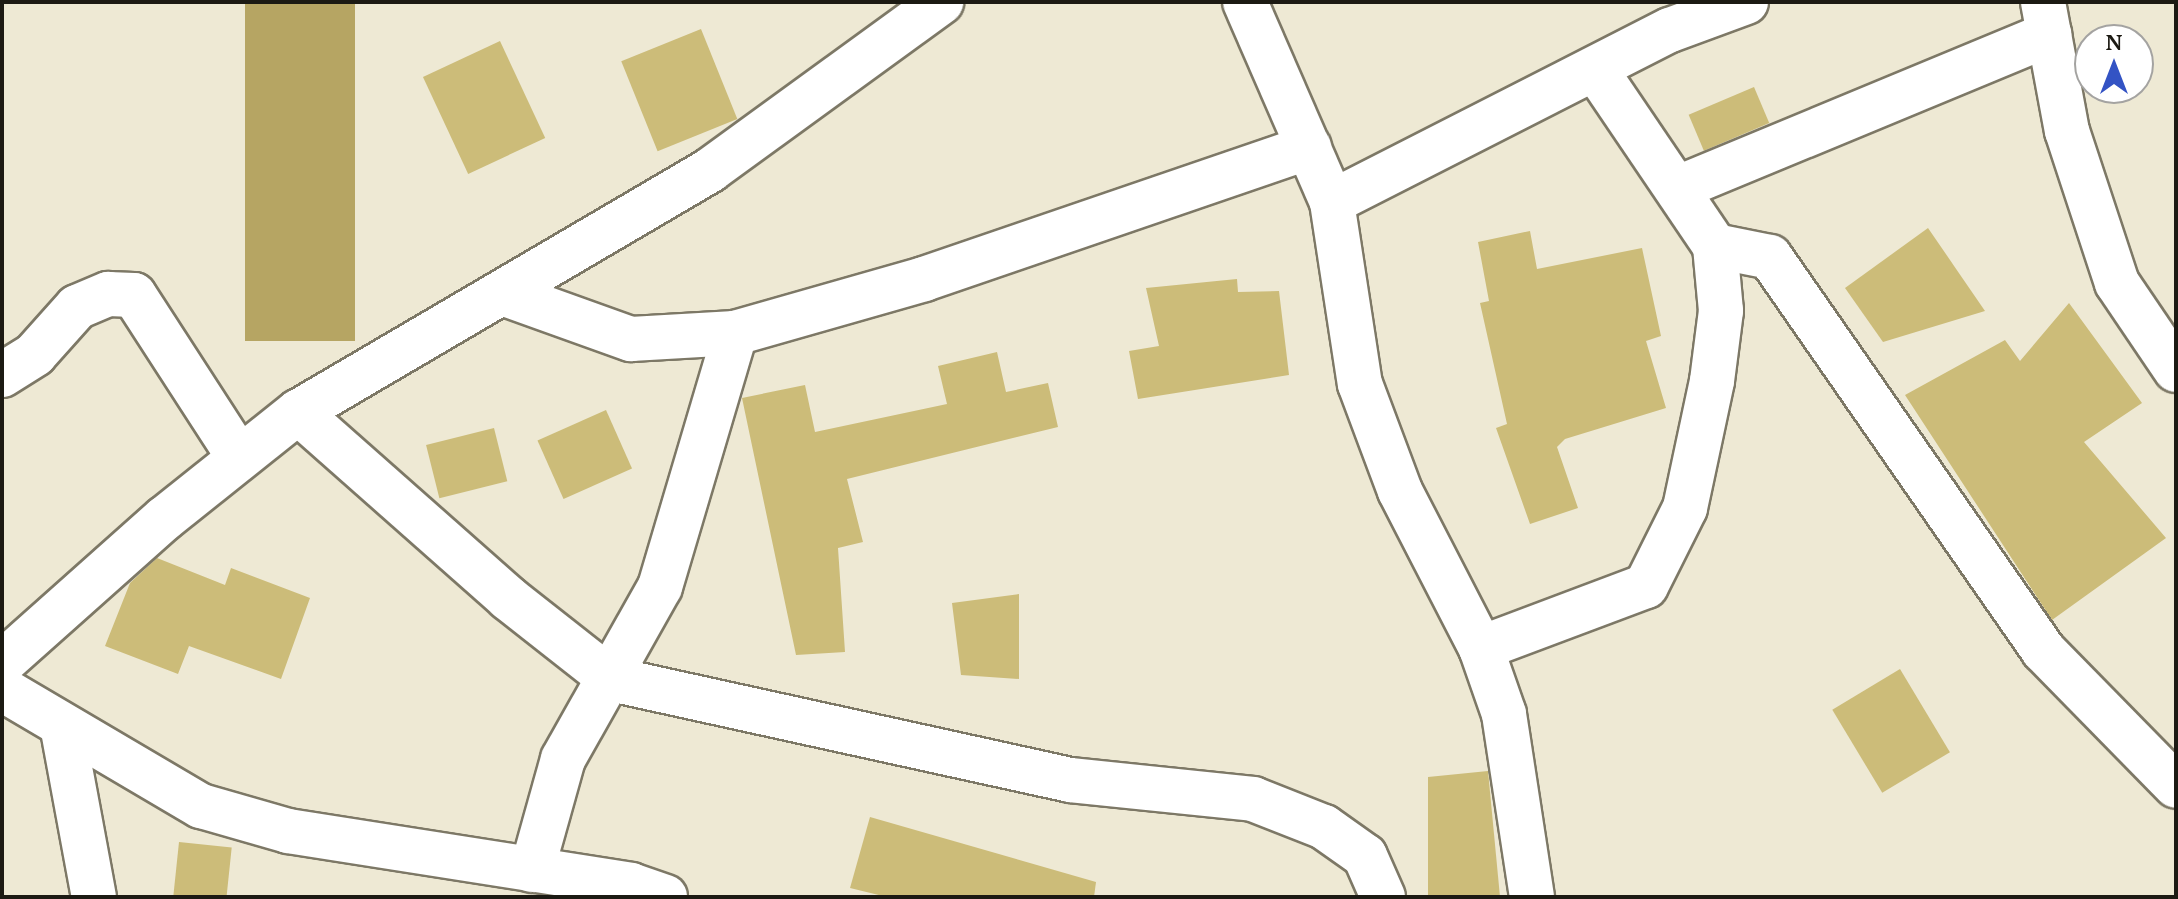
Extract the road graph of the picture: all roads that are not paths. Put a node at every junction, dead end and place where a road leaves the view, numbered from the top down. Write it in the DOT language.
graph roads {
  1 [pos="941,2"];
  2 [pos="1245,2"];
  3 [pos="1746,2"];
  4 [pos="2046,18"];
  5 [pos="1596,70"];
  6 [pos="1309,147"];
  7 [pos="1678,188"];
  8 [pos="1332,202"];
  9 [pos="1715,246"];
  10 [pos="505,294"];
  11 [pos="735,333"];
  12 [pos="2176,370"];
  13 [pos="2,375"];
  14 [pos="298,412"];
  15 [pos="239,457"];
  16 [pos="1481,648"];
  17 [pos="2,663"];
  18 [pos="611,679"];
  19 [pos="2,689"];
  20 [pos="63,730"];
  21 [pos="2176,786"];
  22 [pos="532,870"];
  23 [pos="94,897"];
  24 [pos="665,897"];
  25 [pos="1383,897"];
  26 [pos="1532,897"];
  1 -- 10 [label="street"];
  2 -- 6 [label="street"];
  3 -- 5 [label="street"];
  4 -- 7 [label="street"];
  4 -- 12 [label="street"];
  5 -- 7 [label="street"];
  5 -- 8 [label="street"];
  6 -- 8 [label="street"];
  6 -- 11 [label="street"];
  7 -- 9 [label="street"];
  8 -- 16 [label="street"];
  9 -- 16 [label="street"];
  9 -- 21 [label="street"];
  10 -- 11 [label="street"];
  10 -- 14 [label="street"];
  11 -- 18 [label="street"];
  13 -- 15 [label="street"];
  14 -- 15 [label="street"];
  14 -- 18 [label="street"];
  15 -- 17 [label="street"];
  16 -- 26 [label="street"];
  18 -- 22 [label="street"];
  18 -- 25 [label="street"];
  19 -- 20 [label="street"];
  20 -- 22 [label="street"];
  20 -- 23 [label="street"];
  22 -- 24 [label="street"];
}
